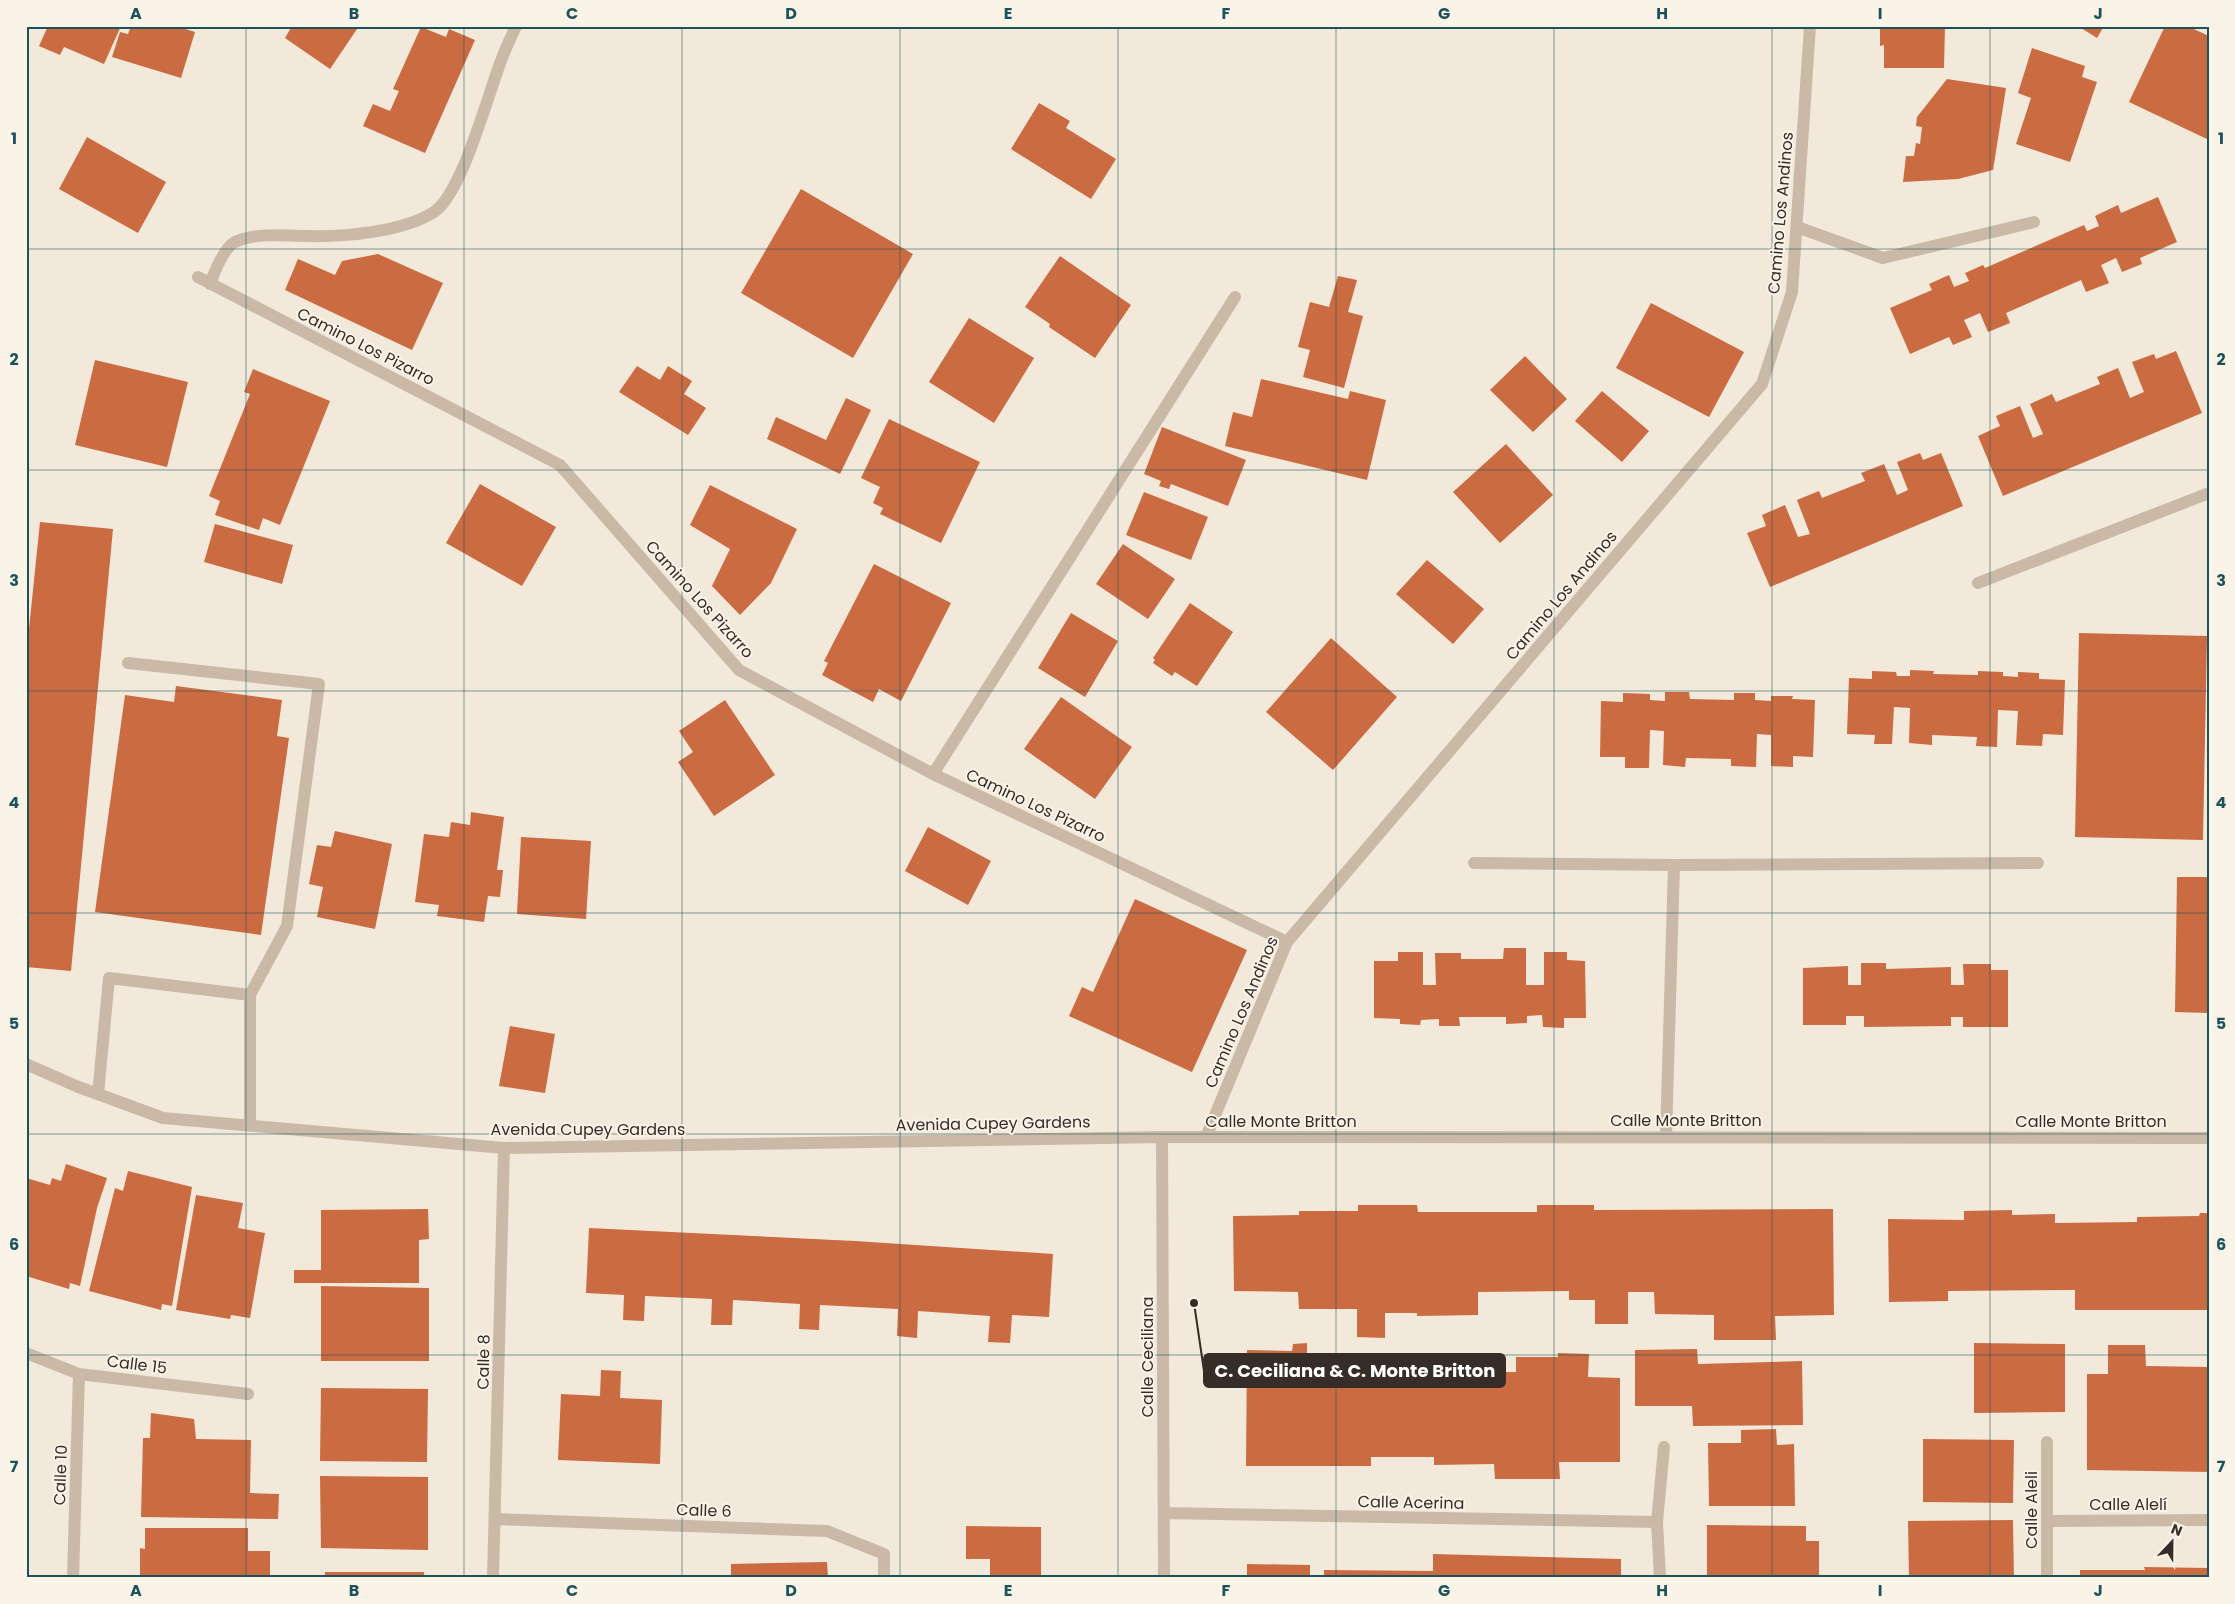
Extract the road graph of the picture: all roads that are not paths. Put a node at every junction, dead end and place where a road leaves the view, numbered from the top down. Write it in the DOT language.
graph roads {
  1 [pos="516,26"];
  2 [pos="1810,26"];
  3 [pos="2034,222"];
  4 [pos="1797,227"];
  5 [pos="1235,296"];
  6 [pos="2209,493"];
  7 [pos="1978,583"];
  8 [pos="128,663"];
  9 [pos="933,774"];
  10 [pos="1474,863"];
  11 [pos="2038,863"];
  12 [pos="1674,865"];
  13 [pos="1287,942"];
  14 [pos="250,995"];
  15 [pos="26,1064"];
  16 [pos="98,1094"];
  17 [pos="250,1126"];
  18 [pos="1666,1136"];
  19 [pos="1162,1137"];
  20 [pos="1206,1137"];
  21 [pos="2209,1138"];
  22 [pos="504,1148"];
  23 [pos="26,1353"];
  24 [pos="80,1374"];
  25 [pos="248,1394"];
  26 [pos="2047,1442"];
  27 [pos="1664,1447"];
  28 [pos="1164,1513"];
  29 [pos="496,1519"];
  30 [pos="2209,1520"];
  31 [pos="2048,1521"];
  32 [pos="1657,1522"];
  33 [pos="74,1578"];
  34 [pos="493,1578"];
  35 [pos="884,1578"];
  36 [pos="1164,1578"];
  37 [pos="1660,1578"];
  38 [pos="2047,1578"];
  1 -- 9 [label="street, Camino Los Pizarro"];
  2 -- 4 [label="street, Camino Los Andinos"];
  3 -- 4 [label="street"];
  4 -- 13 [label="street, Camino Los Andinos"];
  5 -- 9 [label="street"];
  6 -- 7 [label="street"];
  8 -- 14 [label="street"];
  9 -- 13 [label="street, Camino Los Pizarro"];
  10 -- 12 [label="street"];
  11 -- 12 [label="street"];
  12 -- 18 [label="street"];
  13 -- 20 [label="street, Camino Los Andinos"];
  14 -- 16 [label="street"];
  14 -- 17 [label="street"];
  15 -- 16 [label="street, Avenida Cupey Gardens"];
  16 -- 17 [label="street, Avenida Cupey Gardens"];
  17 -- 22 [label="street, Avenida Cupey Gardens"];
  18 -- 20 [label="street, Calle Monte Britton"];
  18 -- 21 [label="street, Calle Monte Britton"];
  19 -- 20 [label="street, Calle Monte Britton"];
  19 -- 22 [label="street, Avenida Cupey Gardens"];
  19 -- 28 [label="street, Calle Ceciliana"];
  22 -- 29 [label="street, Calle 8"];
  23 -- 24 [label="street, Calle 15"];
  24 -- 25 [label="street, Calle 15"];
  24 -- 33 [label="street, Calle 10"];
  26 -- 31 [label="street, Calle Aleli"];
  27 -- 32 [label="street"];
  28 -- 32 [label="street, Calle Acerina"];
  28 -- 36 [label="street, Calle Ceciliana"];
  29 -- 34 [label="street, Calle 8"];
  29 -- 35 [label="street, Calle 6"];
  30 -- 31 [label="street, Calle Alelí"];
  31 -- 38 [label="street, Calle Aleli"];
  32 -- 37 [label="street"];
}
